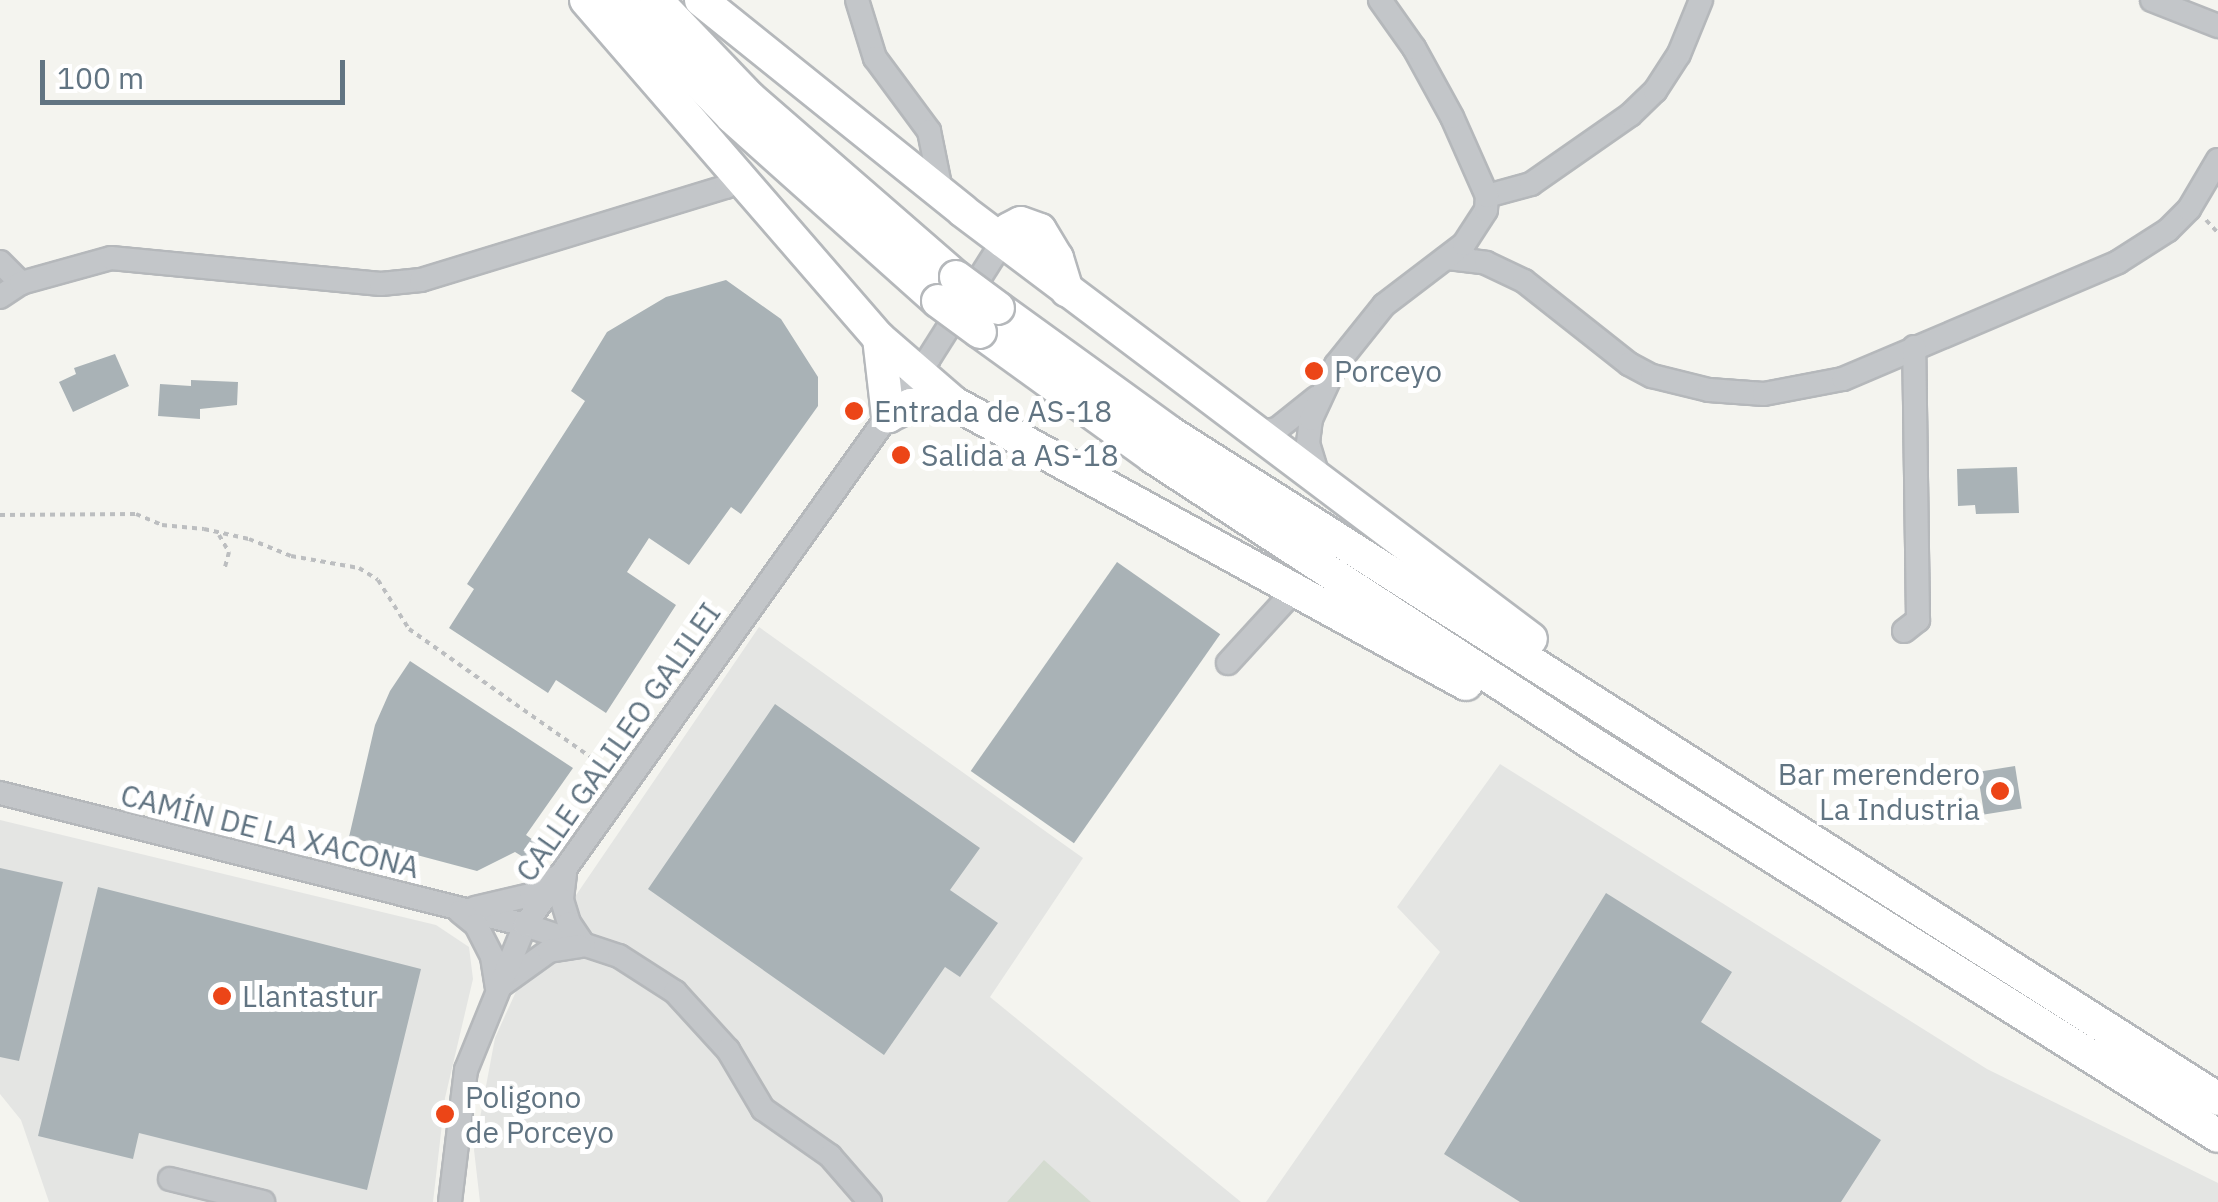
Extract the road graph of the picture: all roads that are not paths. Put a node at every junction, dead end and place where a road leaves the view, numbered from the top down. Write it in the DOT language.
graph roads {
  1 [pos="586,0"];
  2 [pos="618,0"];
  3 [pos="656,0"];
  4 [pos="702,0"];
  5 [pos="858,0"];
  6 [pos="868,0"];
  7 [pos="1380,0"];
  8 [pos="1701,0"];
  9 [pos="2152,0"];
  10 [pos="2218,26"];
  11 [pos="866,36"];
  12 [pos="897,92"];
  13 [pos="2218,160"];
  14 [pos="913,172"];
  15 [pos="736,176"];
  16 [pos="942,195"];
  17 [pos="1487,196"];
  18 [pos="1003,242"];
  19 [pos="1448,258"];
  20 [pos="0,262"];
  21 [pos="20,283"];
  22 [pos="947,288"];
  23 [pos="0,297"];
  24 [pos="989,320"];
  25 [pos="879,338"];
  26 [pos="1914,347"];
  27 [pos="923,366"];
  28 [pos="1318,396"];
  29 [pos="954,403"];
  30 [pos="888,416"];
  31 [pos="1274,440"];
  32 [pos="1295,590"];
  33 [pos="1904,631"];
  34 [pos="1228,663"];
  35 [pos="1630,723"];
  36 [pos="1590,742"];
  37 [pos="0,793"];
  38 [pos="566,867"];
  39 [pos="457,910"];
  40 [pos="525,925"];
  41 [pos="584,945"];
  42 [pos="497,990"];
  43 [pos="2218,1099"];
  44 [pos="2218,1136"];
  45 [pos="170,1179"];
  46 [pos="444,1200"];
  47 [pos="263,1202"];
  48 [pos="870,1202"];
  1 -- 15 [label="highway"];
  2 -- 22 [label="highway"];
  3 -- 22 [label="highway"];
  4 -- 14 [label="highway"];
  5 -- 11 [label="street"];
  6 -- 11 [label="street"];
  7 -- 17 [label="street"];
  8 -- 17 [label="street"];
  9 -- 10 [label="street"];
  11 -- 12 [label="street"];
  12 -- 14 [label="street"];
  12 -- 16 [label="street"];
  13 -- 26 [label="street"];
  14 -- 16 [label="highway"];
  15 -- 21 [label="street"];
  15 -- 25 [label="highway"];
  16 -- 18 [label="highway"];
  17 -- 19 [label="street"];
  18 -- 27 [label="street, CALLE GALILEO GALILEI"];
  18 -- 31 [label="highway"];
  19 -- 26 [label="street"];
  19 -- 28 [label="street"];
  20 -- 21 [label="street"];
  21 -- 23 [label="street"];
  22 -- 24 [label="highway, bridge"];
  24 -- 35 [label="highway"];
  24 -- 36 [label="highway"];
  25 -- 27 [label="highway"];
  25 -- 30 [label="highway"];
  26 -- 33 [label="street"];
  27 -- 29 [label="highway"];
  27 -- 30 [label="street, CALLE GALILEO GALILEI"];
  28 -- 31 [label="street"];
  28 -- 31 [label="street"];
  29 -- 30 [label="highway"];
  29 -- 32 [label="highway"];
  30 -- 38 [label="street, CALLE GALILEO GALILEI"];
  31 -- 35 [label="highway"];
  32 -- 34 [label="street"];
  32 -- 36 [label="highway"];
  35 -- 43 [label="highway"];
  36 -- 44 [label="highway"];
  37 -- 39 [label="street, CAMÍN DE LA XACONA"];
  38 -- 39 [label="street"];
  38 -- 40 [label="street, CALLE GALILEO GALILEI"];
  38 -- 41 [label="street"];
  39 -- 40 [label="street, CAMÍN DE LA XACONA"];
  39 -- 42 [label="street"];
  40 -- 41 [label="street, CAMÍN DE LA XACONA"];
  40 -- 42 [label="street, CALLE GALILEO GALILEI"];
  41 -- 42 [label="street"];
  41 -- 48 [label="street, CAMÍN DE LA XACONA"];
  42 -- 46 [label="street, CALLE GALILEO GALILEI"];
  45 -- 47 [label="street"];
}
